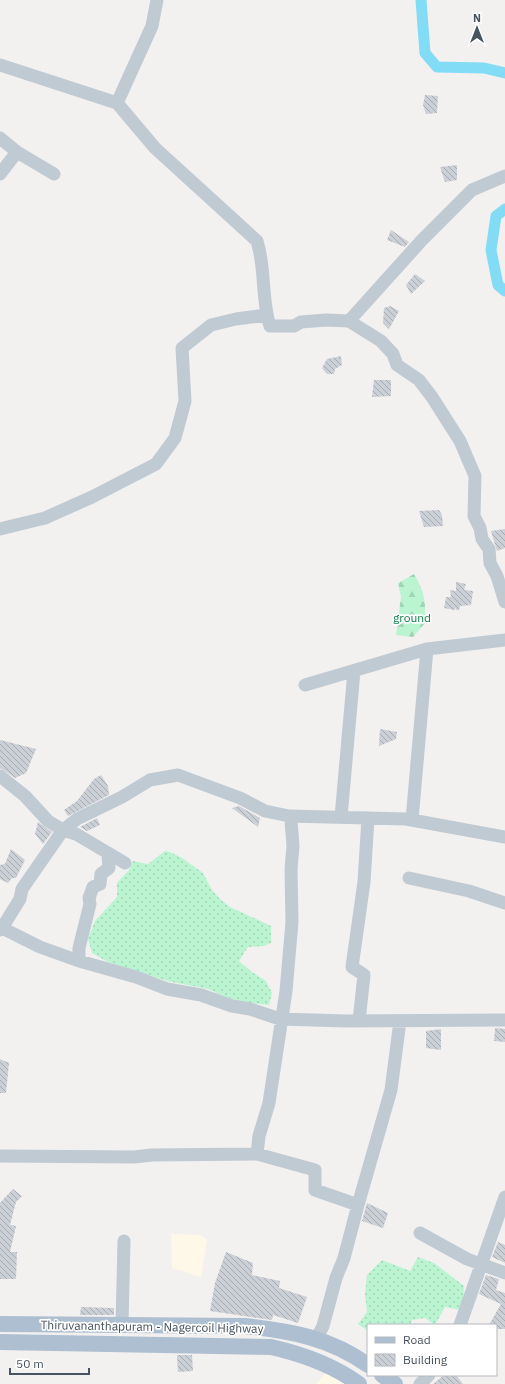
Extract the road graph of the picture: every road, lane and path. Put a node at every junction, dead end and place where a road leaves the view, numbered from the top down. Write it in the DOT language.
graph roads {
  1 [pos="157,0"];
  2 [pos="0,65"];
  3 [pos="117,103"];
  4 [pos="0,138"];
  5 [pos="17,152"];
  6 [pos="0,174"];
  7 [pos="54,174"];
  8 [pos="505,176"];
  9 [pos="266,315"];
  10 [pos="349,321"];
  11 [pos="0,529"];
  12 [pos="505,602"];
  13 [pos="505,640"];
  14 [pos="427,649"];
  15 [pos="354,671"];
  16 [pos="305,685"];
  17 [pos="0,776"];
  18 [pos="289,816"];
  19 [pos="341,817"];
  20 [pos="368,818"];
  21 [pos="412,820"];
  22 [pos="63,830"];
  23 [pos="505,837"];
  24 [pos="108,854"];
  25 [pos="125,863"];
  26 [pos="410,878"];
  27 [pos="505,903"];
  28 [pos="1,929"];
  29 [pos="79,961"];
  30 [pos="281,1019"];
  31 [pos="505,1020"];
  32 [pos="359,1021"];
  33 [pos="400,1021"];
  34 [pos="257,1154"];
  35 [pos="0,1156"];
  36 [pos="505,1198"];
  37 [pos="358,1205"];
  38 [pos="420,1233"];
  39 [pos="124,1241"];
  40 [pos="480,1264"];
  41 [pos="505,1273"];
  42 [pos="0,1324"];
  43 [pos="460,1324"];
  44 [pos="122,1325"];
  45 [pos="317,1338"];
  46 [pos="0,1342"];
  47 [pos="367,1364"];
  48 [pos="383,1376"];
  49 [pos="428,1376"];
  50 [pos="359,1384"];
  51 [pos="394,1384"];
  52 [pos="420,1384"];
  1 -- 3 [label="street"];
  2 -- 3 [label="street"];
  3 -- 9 [label="street"];
  4 -- 5 [label="street"];
  5 -- 6 [label="street"];
  5 -- 7 [label="street"];
  8 -- 10 [label="street"];
  9 -- 10 [label="street"];
  9 -- 11 [label="street"];
  10 -- 12 [label="street"];
  13 -- 14 [label="street"];
  14 -- 15 [label="street"];
  14 -- 21 [label="street"];
  15 -- 16 [label="street"];
  15 -- 19 [label="street"];
  17 -- 22 [label="street"];
  18 -- 19 [label="street"];
  18 -- 22 [label="street"];
  18 -- 30 [label="street"];
  19 -- 20 [label="street"];
  20 -- 21 [label="street"];
  20 -- 32 [label="street"];
  21 -- 23 [label="street"];
  22 -- 24 [label="street"];
  22 -- 28 [label="street"];
  24 -- 25 [label="street"];
  24 -- 29 [label="street"];
  26 -- 27 [label="street"];
  28 -- 29 [label="street"];
  29 -- 30 [label="street"];
  30 -- 32 [label="street"];
  30 -- 34 [label="street"];
  31 -- 33 [label="street"];
  32 -- 33 [label="street"];
  33 -- 37 [label="street"];
  34 -- 35 [label="street"];
  34 -- 37 [label="street"];
  36 -- 40 [label="street"];
  37 -- 45 [label="street"];
  38 -- 40 [label="street"];
  39 -- 44 [label="street"];
  40 -- 41 [label="street"];
  40 -- 43 [label="street"];
  42 -- 44 [label="main road, Thiruvananthapuram - Nagercoil Highway"];
  44 -- 45 [label="main road, Thiruvananthapuram - Nagercoil Highway"];
  45 -- 47 [label="main road, Thiruvananthapuram - Nagercoil Highway"];
  46 -- 50 [label="main road, Thiruvananthapuram - Nagercoil Highway"];
  48 -- 51 [label="main road"];
  49 -- 52 [label="street"];
}
